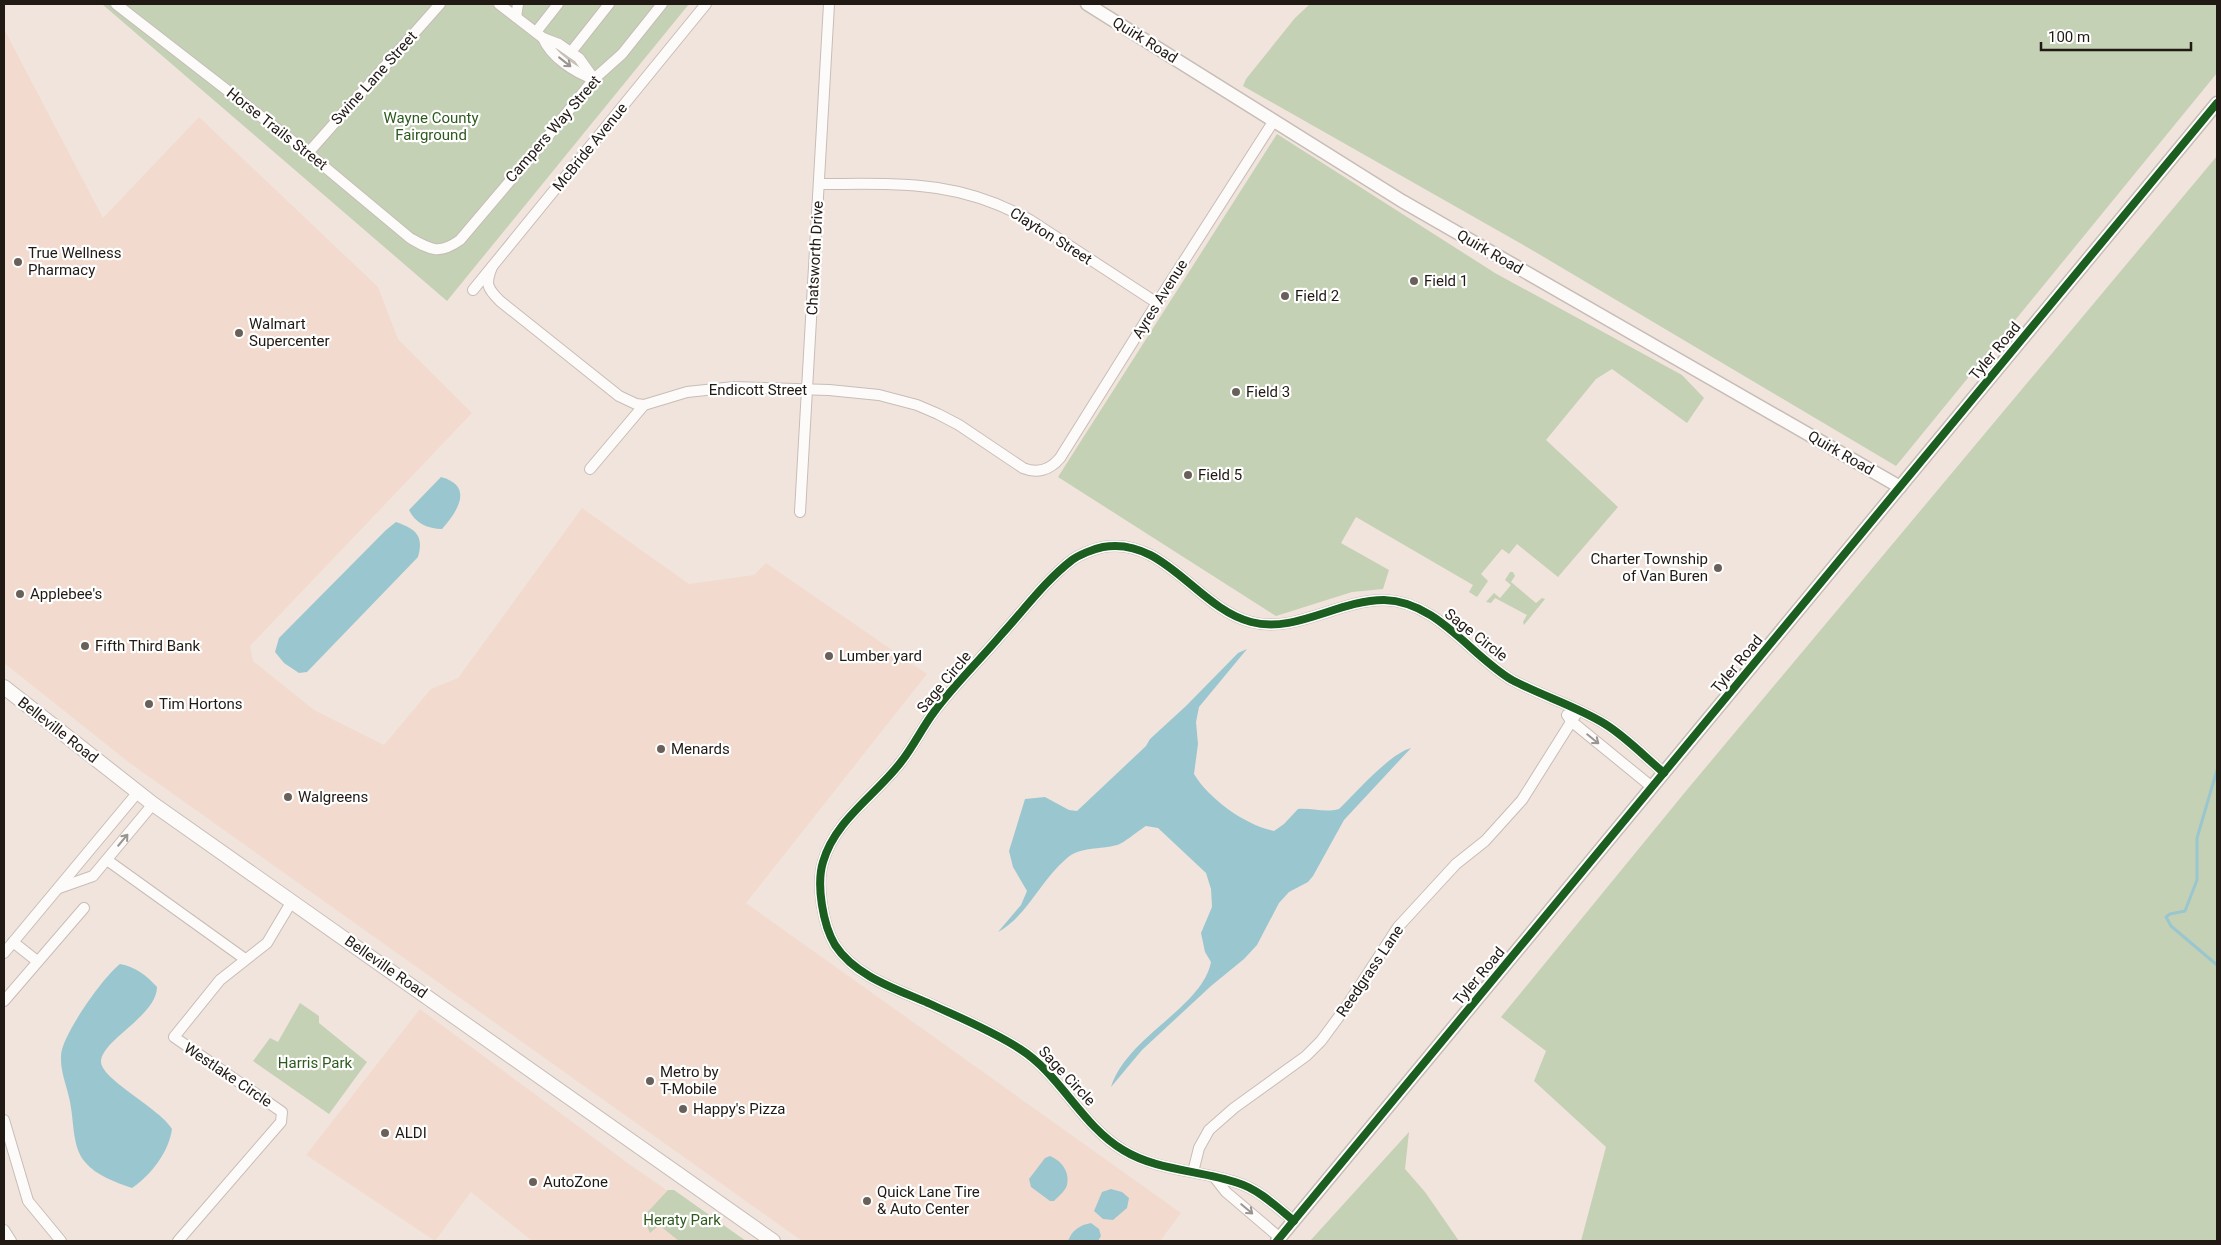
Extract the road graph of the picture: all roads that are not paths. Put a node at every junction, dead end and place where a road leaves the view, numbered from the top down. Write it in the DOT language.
graph roads {
  1 [pos="116,4"];
  2 [pos="440,4"];
  3 [pos="499,4"];
  4 [pos="518,4"];
  5 [pos="558,4"];
  6 [pos="609,4"];
  7 [pos="662,4"];
  8 [pos="706,4"];
  9 [pos="829,4"];
  10 [pos="1088,4"];
  11 [pos="516,17"];
  12 [pos="539,35"];
  13 [pos="571,52"];
  14 [pos="594,80"];
  15 [pos="2217,103"];
  16 [pos="1273,122"];
  17 [pos="308,153"];
  18 [pos="818,184"];
  19 [pos="441,250"];
  20 [pos="492,267"];
  21 [pos="473,290"];
  22 [pos="1157,303"];
  23 [pos="808,389"];
  24 [pos="644,405"];
  25 [pos="590,469"];
  26 [pos="1043,471"];
  27 [pos="1900,487"];
  28 [pos="800,512"];
  29 [pos="4,687"];
  30 [pos="1560,704"];
  31 [pos="1578,711"];
  32 [pos="1571,721"];
  33 [pos="1664,772"];
  34 [pos="1652,787"];
  35 [pos="138,792"];
  36 [pos="153,804"];
  37 [pos="107,860"];
  38 [pos="58,889"];
  39 [pos="292,901"];
  40 [pos="84,908"];
  41 [pos="13,942"];
  42 [pos="4,953"];
  43 [pos="245,959"];
  44 [pos="37,961"];
  45 [pos="4,1001"];
  46 [pos="4,1120"];
  47 [pos="1193,1172"];
  48 [pos="1215,1178"];
  49 [pos="1294,1221"];
  50 [pos="4,1230"];
  51 [pos="1278,1240"];
  52 [pos="11,1241"];
  53 [pos="61,1241"];
  54 [pos="178,1241"];
  55 [pos="773,1241"];
  1 -- 17 [label="street, Horse Trails Street"];
  2 -- 17 [label="street, Swine Lane Street"];
  3 -- 11 [label="street"];
  4 -- 11 [label="street"];
  5 -- 12 [label="street"];
  6 -- 13 [label="street"];
  7 -- 14 [label="street, Campers Way Street"];
  8 -- 20 [label="street, McBride Avenue"];
  9 -- 18 [label="street, Chatsworth Drive"];
  10 -- 16 [label="street, Quirk Road"];
  11 -- 12 [label="street"];
  12 -- 13 [label="street"];
  12 -- 14 [label="street, one-way"];
  13 -- 14 [label="street"];
  14 -- 19 [label="street, Campers Way Street"];
  15 -- 27 [label="street, Tyler Road"];
  16 -- 22 [label="street, Ayres Avenue"];
  16 -- 27 [label="street, Quirk Road"];
  17 -- 19 [label="street, Horse Trails Street"];
  18 -- 22 [label="street, Clayton Street"];
  18 -- 23 [label="street, Chatsworth Drive"];
  20 -- 21 [label="street, McBride Avenue"];
  20 -- 24 [label="street"];
  22 -- 26 [label="street, Ayres Avenue"];
  23 -- 24 [label="street, Endicott Street"];
  23 -- 26 [label="street, Endicott Street"];
  23 -- 28 [label="street, Chatsworth Drive"];
  24 -- 25 [label="street"];
  27 -- 33 [label="street, Tyler Road"];
  29 -- 35 [label="main road, Belleville Road"];
  30 -- 31 [label="street, Sage Circle"];
  30 -- 32 [label="street"];
  30 -- 47 [label="street, Sage Circle"];
  31 -- 32 [label="street, Reedgrass Lane"];
  31 -- 33 [label="street, Sage Circle"];
  32 -- 34 [label="street, one-way"];
  32 -- 47 [label="street, Reedgrass Lane"];
  33 -- 34 [label="street, Tyler Road"];
  34 -- 49 [label="street, Tyler Road"];
  35 -- 36 [label="main road, Belleville Road"];
  35 -- 38 [label="street"];
  37 -- 36 [label="street, one-way"];
  36 -- 39 [label="main road, Belleville Road"];
  37 -- 38 [label="street"];
  37 -- 43 [label="street"];
  38 -- 41 [label="street"];
  39 -- 43 [label="street, Westlake Circle"];
  39 -- 55 [label="main road, Belleville Road"];
  40 -- 44 [label="street"];
  41 -- 42 [label="street"];
  41 -- 44 [label="street"];
  43 -- 54 [label="street, Westlake Circle"];
  44 -- 45 [label="street"];
  46 -- 53 [label="street"];
  47 -- 48 [label="street, Sage Circle"];
  48 -- 49 [label="street, Sage Circle"];
  48 -- 51 [label="street, one-way"];
  49 -- 51 [label="street, Tyler Road"];
  50 -- 52 [label="street"];
}
